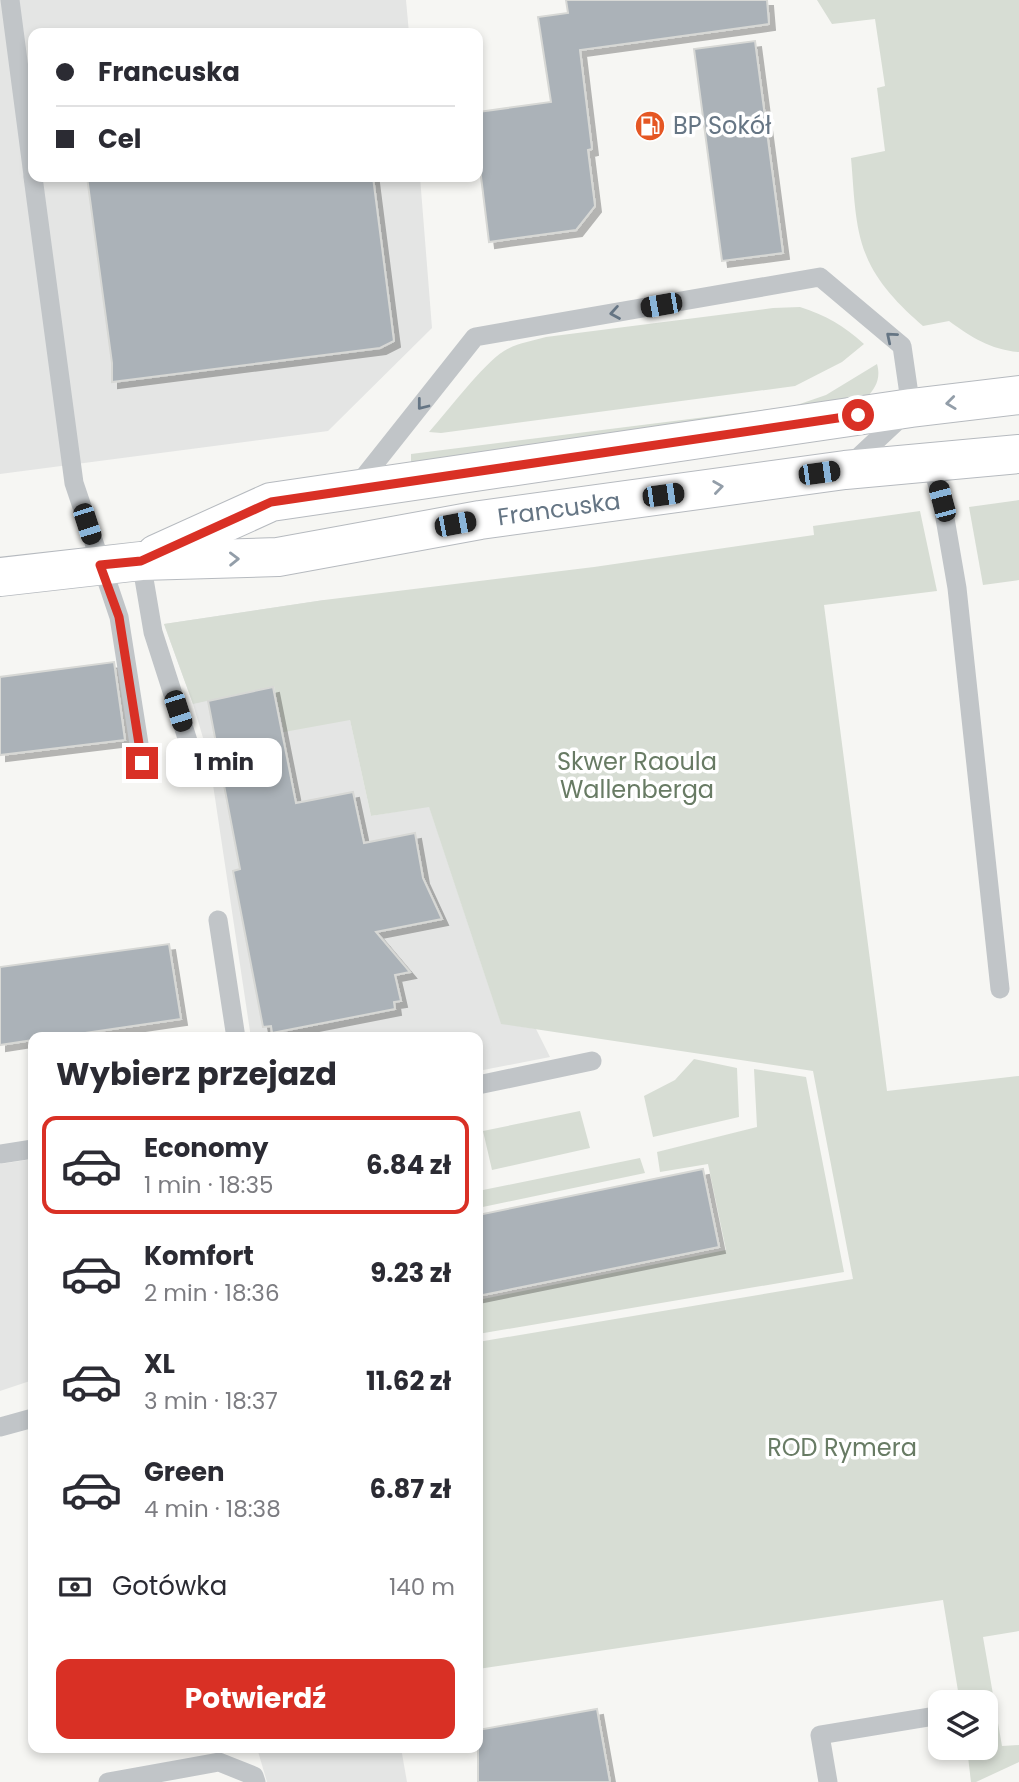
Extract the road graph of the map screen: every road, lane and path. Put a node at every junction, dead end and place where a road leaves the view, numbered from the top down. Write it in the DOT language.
graph roads {
  1 [pos="10,0"];
  2 [pos="28,138"];
  3 [pos="34,182"];
  4 [pos="1019,395"];
  5 [pos="911,408"];
  6 [pos="1019,454"];
  7 [pos="931,462"];
  8 [pos="845,470"];
  9 [pos="355,489"];
  10 [pos="141,561"];
  11 [pos="100,565"];
  12 [pos="0,577"];
  13 [pos="142,763"];
  14 [pos="196,775"];
  15 [pos="218,920"];
  16 [pos="1000,989"];
  17 [pos="235,1032"];
  18 [pos="592,1061"];
  19 [pos="483,1083"];
  20 [pos="28,1150"];
  21 [pos="0,1154"];
  22 [pos="28,1419"];
  23 [pos="0,1427"];
  24 [pos="928,1717"];
  25 [pos="108,1782"];
  26 [pos="256,1782"];
  27 [pos="828,1782"];
  1 -- 2 [label="lane"];
  3 -- 11 [label="lane"];
  4 -- 5 [label="street, Francuska, one-way"];
  5 -- 8 [label="lane"];
  5 -- 9 [label="street, Francuska"];
  5 -- 9 [label="lane, one-way"];
  6 -- 7 [label="street, Francuska"];
  7 -- 8 [label="street, Francuska"];
  7 -- 16 [label="lane"];
  10 -- 8 [label="street, Francuska, one-way"];
  9 -- 10 [label="street, Francuska"];
  10 -- 11 [label="street, Francuska"];
  10 -- 14 [label="lane"];
  11 -- 12 [label="street, Francuska"];
  11 -- 13 [label="lane"];
  15 -- 17 [label="lane"];
  18 -- 19 [label="lane"];
  20 -- 21 [label="lane"];
  22 -- 23 [label="lane"];
  24 -- 27 [label="lane"];
  25 -- 26 [label="lane"];
}
